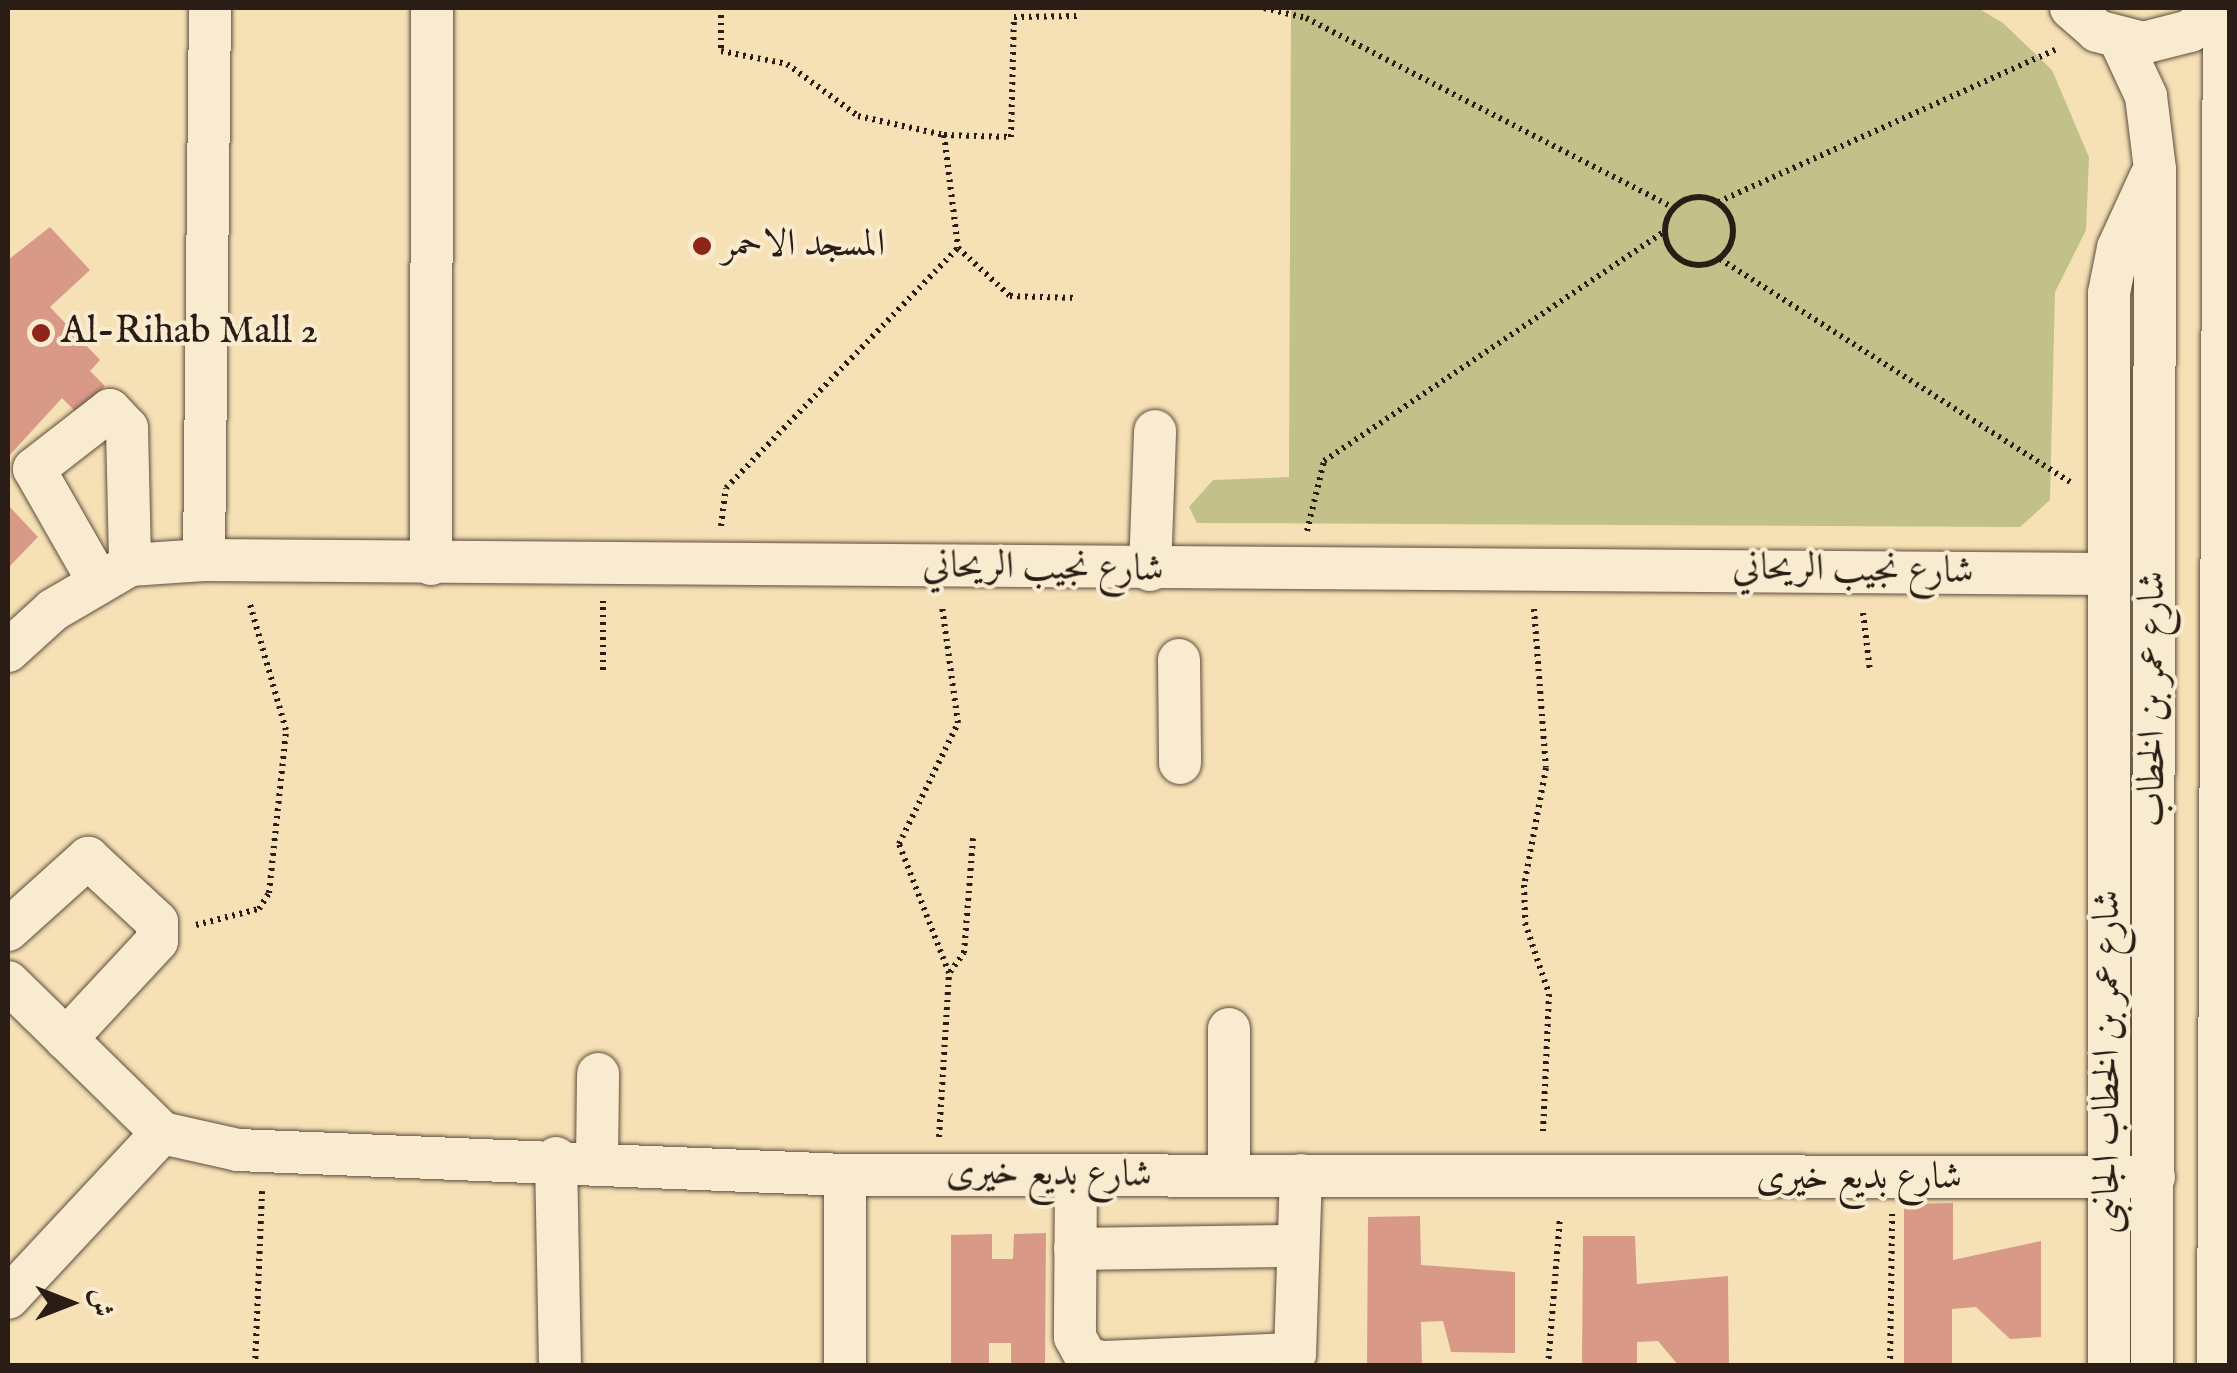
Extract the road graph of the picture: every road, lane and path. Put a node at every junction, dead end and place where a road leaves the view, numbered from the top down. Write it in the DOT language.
graph roads {
  1 [pos="210,8"];
  2 [pos="432,8"];
  3 [pos="721,8"];
  4 [pos="1264,8"];
  5 [pos="2216,8"];
  6 [pos="2224,8"];
  7 [pos="1077,16"];
  8 [pos="2096,26"];
  9 [pos="944,136"];
  10 [pos="2155,168"];
  11 [pos="1718,202"];
  12 [pos="1674,208"];
  13 [pos="1665,231"];
  14 [pos="958,248"];
  15 [pos="1720,259"];
  16 [pos="1077,298"];
  17 [pos="2225,419"];
  18 [pos="1155,431"];
  19 [pos="2108,507"];
  20 [pos="220,560"];
  21 [pos="431,564"];
  22 [pos="604,565"];
  23 [pos="1528,565"];
  24 [pos="716,566"];
  25 [pos="1306,566"];
  26 [pos="936,568"];
  27 [pos="1150,570"];
  28 [pos="1864,572"];
  29 [pos="2107,574"];
  30 [pos="8,651"];
  31 [pos="1178,660"];
  32 [pos="603,670"];
  33 [pos="1870,671"];
  34 [pos="2225,673"];
  35 [pos="1180,763"];
  36 [pos="974,838"];
  37 [pos="8,930"];
  38 [pos="160,932"];
  39 [pos="949,973"];
  40 [pos="8,982"];
  41 [pos="1229,1029"];
  42 [pos="66,1039"];
  43 [pos="598,1074"];
  44 [pos="162,1133"];
  45 [pos="264,1150"];
  46 [pos="576,1160"];
  47 [pos="937,1174"];
  48 [pos="845,1175"];
  49 [pos="1300,1175"];
  50 [pos="1229,1176"];
  51 [pos="2154,1177"];
  52 [pos="1076,1178"];
  53 [pos="1893,1178"];
  54 [pos="2110,1178"];
  55 [pos="1551,1180"];
  56 [pos="1298,1246"];
  57 [pos="1075,1249"];
  58 [pos="8,1298"];
  59 [pos="255,1366"];
  60 [pos="560,1366"];
  61 [pos="845,1366"];
  62 [pos="1548,1366"];
  63 [pos="1890,1366"];
  64 [pos="2109,1366"];
  65 [pos="2152,1366"];
  66 [pos="2218,1366"];
  1 -- 20 [label="street"];
  2 -- 21 [label="street"];
  3 -- 9 [label="path"];
  4 -- 12 [label="path"];
  5 -- 8 [label="street"];
  6 -- 17 [label="street, شارع عمر بن الخطاب"];
  7 -- 9 [label="path"];
  8 -- 10 [label="street, شارع عمر بن الخطاب"];
  8 -- 11 [label="path"];
  9 -- 14 [label="path"];
  10 -- 19 [label="street, شارع عمر بن الخطاب الجانبى"];
  10 -- 51 [label="street, شارع عمر بن الخطاب"];
  11 -- 12 [label="path"];
  11 -- 15 [label="path"];
  12 -- 13 [label="path"];
  13 -- 15 [label="path"];
  13 -- 25 [label="path"];
  14 -- 16 [label="path"];
  14 -- 24 [label="path"];
  15 -- 19 [label="path"];
  17 -- 34 [label="street, شارع عمر بن الخطاب"];
  18 -- 27 [label="street"];
  19 -- 29 [label="street, شارع عمر بن الخطاب الجانبى"];
  20 -- 21 [label="street, شارع نجيب الريحاني"];
  20 -- 30 [label="street, شارع نجيب الريحاني"];
  20 -- 38 [label="path"];
  21 -- 22 [label="street, شارع نجيب الريحاني"];
  22 -- 24 [label="street, شارع نجيب الريحاني"];
  22 -- 32 [label="path"];
  23 -- 25 [label="street, شارع نجيب الريحاني"];
  23 -- 28 [label="street, شارع نجيب الريحاني"];
  23 -- 55 [label="path"];
  24 -- 26 [label="street, شارع نجيب الريحاني"];
  25 -- 27 [label="street, شارع نجيب الريحاني"];
  26 -- 27 [label="street, شارع نجيب الريحاني"];
  26 -- 39 [label="path"];
  28 -- 29 [label="street, شارع نجيب الريحاني"];
  28 -- 33 [label="path"];
  29 -- 54 [label="street, شارع عمر بن الخطاب الجانبى"];
  31 -- 35 [label="street"];
  34 -- 66 [label="street, شارع عمر بن الخطاب"];
  36 -- 39 [label="path"];
  37 -- 38 [label="street"];
  38 -- 42 [label="street"];
  39 -- 47 [label="path"];
  40 -- 42 [label="street"];
  41 -- 50 [label="street"];
  42 -- 44 [label="street"];
  43 -- 46 [label="street"];
  44 -- 45 [label="street, شارع بديع خيرى"];
  44 -- 58 [label="street"];
  45 -- 46 [label="street, شارع بديع خيرى"];
  45 -- 59 [label="path"];
  46 -- 48 [label="street, شارع بديع خيرى"];
  46 -- 60 [label="street"];
  47 -- 48 [label="street, شارع بديع خيرى"];
  47 -- 52 [label="street, شارع بديع خيرى"];
  48 -- 61 [label="street"];
  49 -- 50 [label="street, شارع بديع خيرى"];
  49 -- 55 [label="street, شارع بديع خيرى"];
  49 -- 56 [label="street"];
  50 -- 52 [label="street, شارع بديع خيرى"];
  51 -- 54 [label="street, شارع بديع خيرى"];
  51 -- 65 [label="street, شارع عمر بن الخطاب"];
  52 -- 57 [label="street"];
  53 -- 54 [label="street, شارع بديع خيرى"];
  53 -- 55 [label="street, شارع بديع خيرى"];
  53 -- 63 [label="path"];
  54 -- 64 [label="street, شارع عمر بن الخطاب الجانبى"];
  55 -- 62 [label="path"];
  56 -- 57 [label="street"];
  56 -- 57 [label="street"];
}
